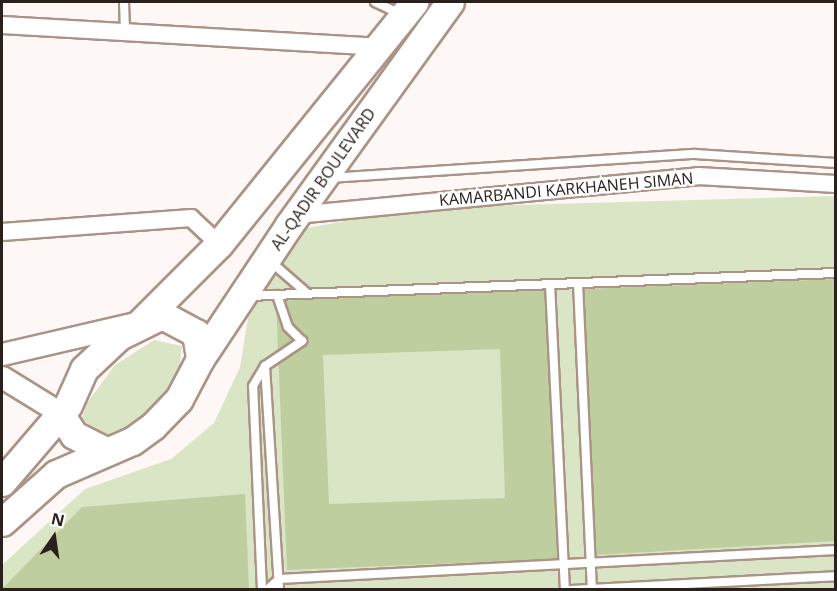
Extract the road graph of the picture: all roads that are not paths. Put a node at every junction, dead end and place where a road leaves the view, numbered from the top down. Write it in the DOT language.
graph roads {
  1 [pos="124,2"];
  2 [pos="375,2"];
  3 [pos="450,2"];
  4 [pos="409,9"];
  5 [pos="2,25"];
  6 [pos="125,32"];
  7 [pos="382,47"];
  8 [pos="836,163"];
  9 [pos="322,179"];
  10 [pos="836,184"];
  11 [pos="296,215"];
  12 [pos="2,232"];
  13 [pos="219,244"];
  14 [pos="267,258"];
  15 [pos="836,273"];
  16 [pos="578,283"];
  17 [pos="550,284"];
  18 [pos="308,294"];
  19 [pos="277,295"];
  20 [pos="242,296"];
  21 [pos="141,322"];
  22 [pos="2,354"];
  23 [pos="200,359"];
  24 [pos="265,366"];
  25 [pos="2,377"];
  26 [pos="59,412"];
  27 [pos="105,451"];
  28 [pos="2,482"];
  29 [pos="2,522"];
  30 [pos="836,550"];
  31 [pos="591,563"];
  32 [pos="564,565"];
  33 [pos="836,576"];
  34 [pos="279,579"];
  35 [pos="592,589"];
  36 [pos="262,590"];
  37 [pos="267,590"];
  38 [pos="279,590"];
  39 [pos="565,590"];
  40 [pos="571,590"];
  1 -- 6 [label="lane"];
  2 -- 4 [label="lane"];
  3 -- 9 [label="main road, AL-QADIR BOULEVARD"];
  4 -- 7 [label="main road, AL-QADIR BOULEVARD"];
  5 -- 6 [label="street"];
  6 -- 7 [label="street"];
  7 -- 13 [label="main road, AL-QADIR BOULEVARD"];
  8 -- 9 [label="lane, KAMARBANDI KARKHANEH SIMAN"];
  9 -- 11 [label="main road, AL-QADIR BOULEVARD"];
  10 -- 11 [label="street, KAMARBANDI KARKHANEH SIMAN"];
  11 -- 14 [label="main road, AL-QADIR BOULEVARD"];
  12 -- 13 [label="street"];
  13 -- 21 [label="main road, AL-QADIR BOULEVARD"];
  14 -- 18 [label="lane"];
  14 -- 20 [label="main road, AL-QADIR BOULEVARD"];
  15 -- 16 [label="lane"];
  16 -- 17 [label="lane"];
  16 -- 31 [label="lane"];
  17 -- 18 [label="lane"];
  17 -- 32 [label="lane"];
  18 -- 19 [label="lane"];
  19 -- 20 [label="lane"];
  19 -- 24 [label="lane"];
  20 -- 23 [label="main road, AL-QADIR BOULEVARD"];
  21 -- 22 [label="street"];
  21 -- 23 [label="main road"];
  21 -- 26 [label="main road, AL-QADIR BOULEVARD"];
  23 -- 27 [label="main road, AL-QADIR BOULEVARD"];
  24 -- 34 [label="lane"];
  24 -- 36 [label="lane"];
  25 -- 26 [label="street"];
  26 -- 27 [label="main road"];
  26 -- 28 [label="main road, AL-QADIR BOULEVARD"];
  27 -- 29 [label="main road, AL-QADIR BOULEVARD"];
  30 -- 31 [label="lane"];
  31 -- 32 [label="lane"];
  31 -- 35 [label="lane"];
  32 -- 34 [label="lane"];
  32 -- 39 [label="lane"];
  33 -- 35 [label="lane"];
  34 -- 37 [label="lane"];
  34 -- 38 [label="lane"];
  35 -- 40 [label="lane"];
}
